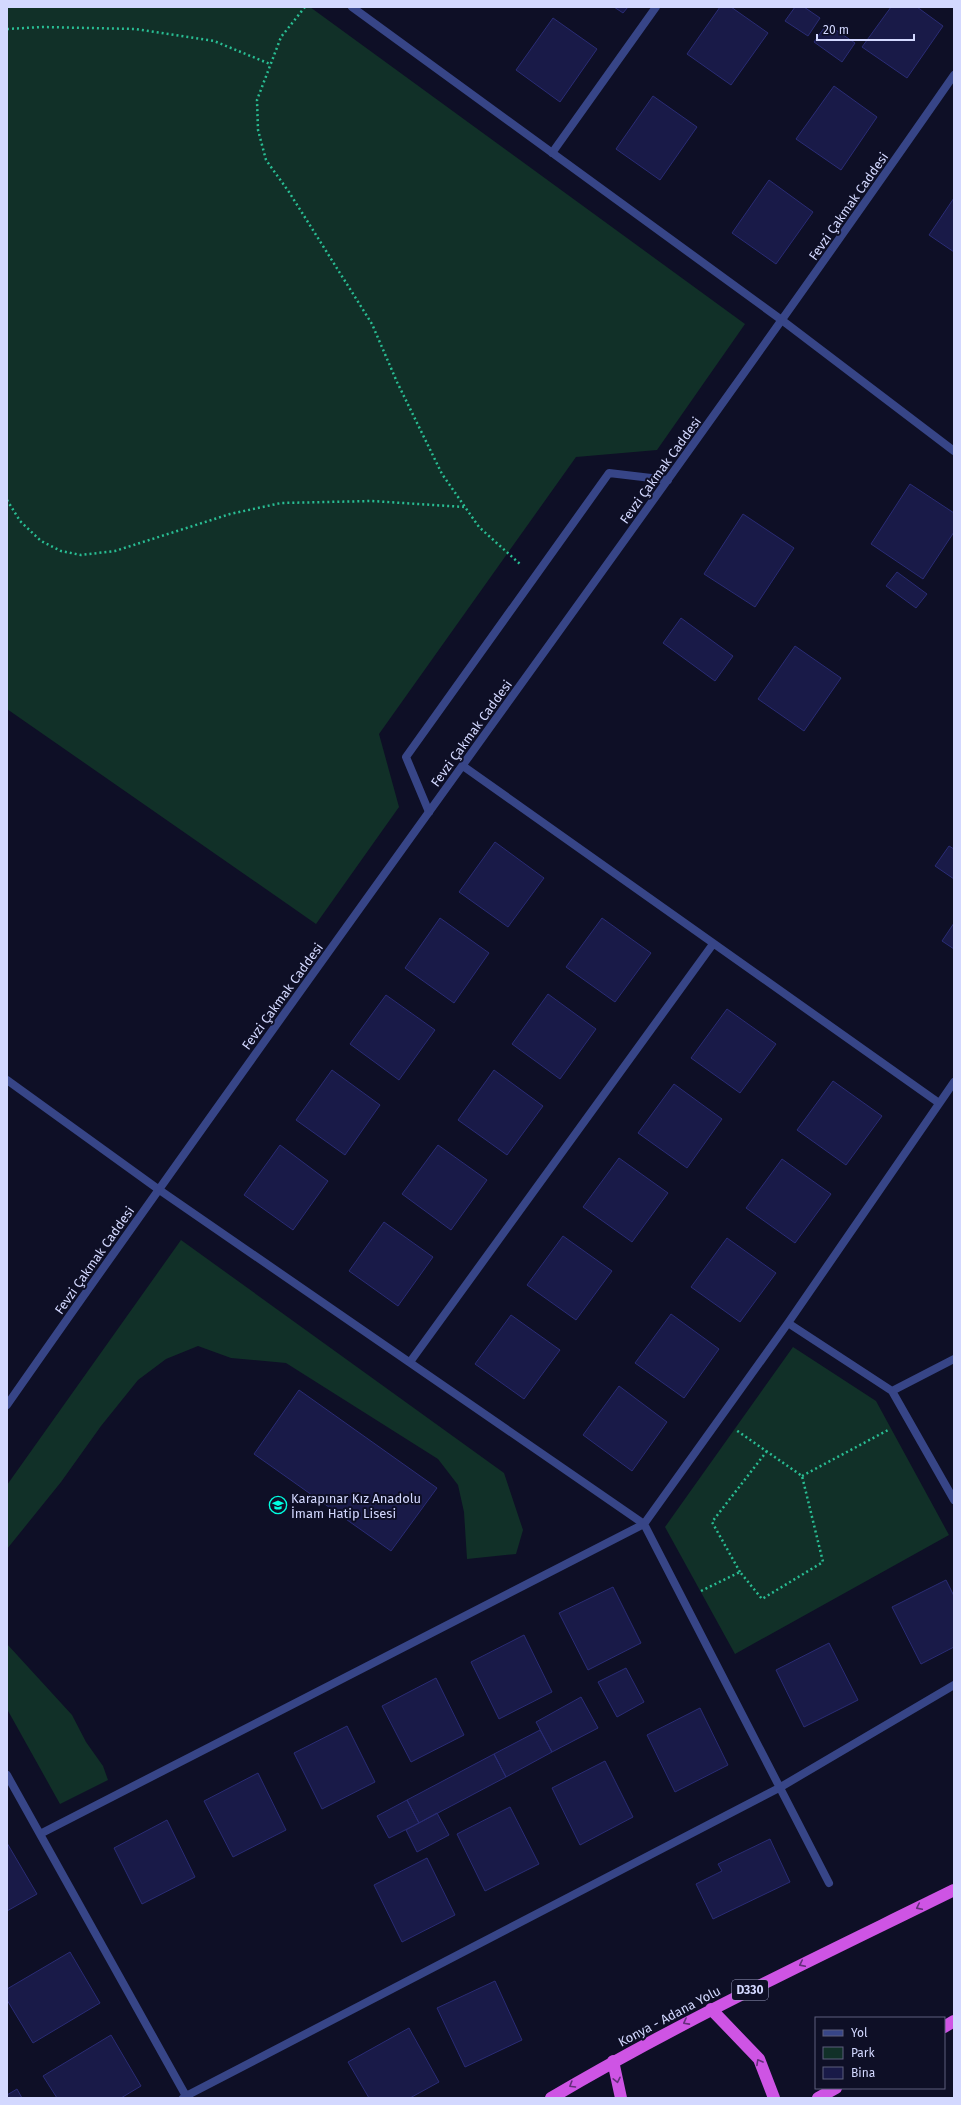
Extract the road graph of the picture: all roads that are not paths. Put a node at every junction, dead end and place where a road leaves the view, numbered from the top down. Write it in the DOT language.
graph roads {
  1 [pos="352,7"];
  2 [pos="656,7"];
  3 [pos="954,75"];
  4 [pos="552,153"];
  5 [pos="783,321"];
  6 [pos="954,451"];
  7 [pos="668,480"];
  8 [pos="463,766"];
  9 [pos="429,812"];
  10 [pos="713,944"];
  11 [pos="7,1080"];
  12 [pos="954,1082"];
  13 [pos="939,1104"];
  14 [pos="158,1189"];
  15 [pos="788,1323"];
  16 [pos="954,1359"];
  17 [pos="410,1362"];
  18 [pos="892,1391"];
  19 [pos="7,1406"];
  20 [pos="954,1500"];
  21 [pos="644,1524"];
  22 [pos="954,1685"];
  23 [pos="7,1775"];
  24 [pos="779,1788"];
  25 [pos="40,1834"];
  26 [pos="829,1883"];
  27 [pos="954,1890"];
  28 [pos="710,2009"];
  29 [pos="954,2021"];
  30 [pos="945,2026"];
  31 [pos="613,2061"];
  32 [pos="834,2089"];
  33 [pos="184,2097"];
  34 [pos="550,2098"];
  35 [pos="621,2098"];
  36 [pos="774,2098"];
  37 [pos="818,2098"];
  1 -- 4 [label="street"];
  2 -- 4 [label="street"];
  3 -- 5 [label="street, Fevzi Çakmak Caddesi"];
  4 -- 5 [label="street"];
  5 -- 6 [label="street"];
  5 -- 7 [label="street, Fevzi Çakmak Caddesi"];
  7 -- 8 [label="street, Fevzi Çakmak Caddesi"];
  7 -- 9 [label="street"];
  8 -- 9 [label="street, Fevzi Çakmak Caddesi"];
  8 -- 10 [label="street"];
  9 -- 14 [label="street, Fevzi Çakmak Caddesi"];
  10 -- 13 [label="street"];
  10 -- 17 [label="street"];
  11 -- 14 [label="street"];
  12 -- 13 [label="street"];
  13 -- 15 [label="street"];
  14 -- 17 [label="street"];
  14 -- 19 [label="street, Fevzi Çakmak Caddesi"];
  15 -- 18 [label="street"];
  15 -- 21 [label="street"];
  16 -- 18 [label="street"];
  17 -- 21 [label="street"];
  18 -- 20 [label="street"];
  21 -- 24 [label="street"];
  21 -- 25 [label="street"];
  22 -- 24 [label="street"];
  23 -- 25 [label="street"];
  24 -- 26 [label="street"];
  24 -- 33 [label="street"];
  25 -- 33 [label="street"];
  27 -- 28 [label="highway, Konya - Adana Yolu / D330, one-way"];
  28 -- 31 [label="highway, Konya - Adana Yolu / D330, one-way"];
  36 -- 28 [label="highway, one-way"];
  29 -- 30 [label="highway"];
  31 -- 34 [label="highway, Konya - Adana Yolu / D330, one-way"];
  31 -- 35 [label="highway, one-way"];
  32 -- 37 [label="highway"];
}
